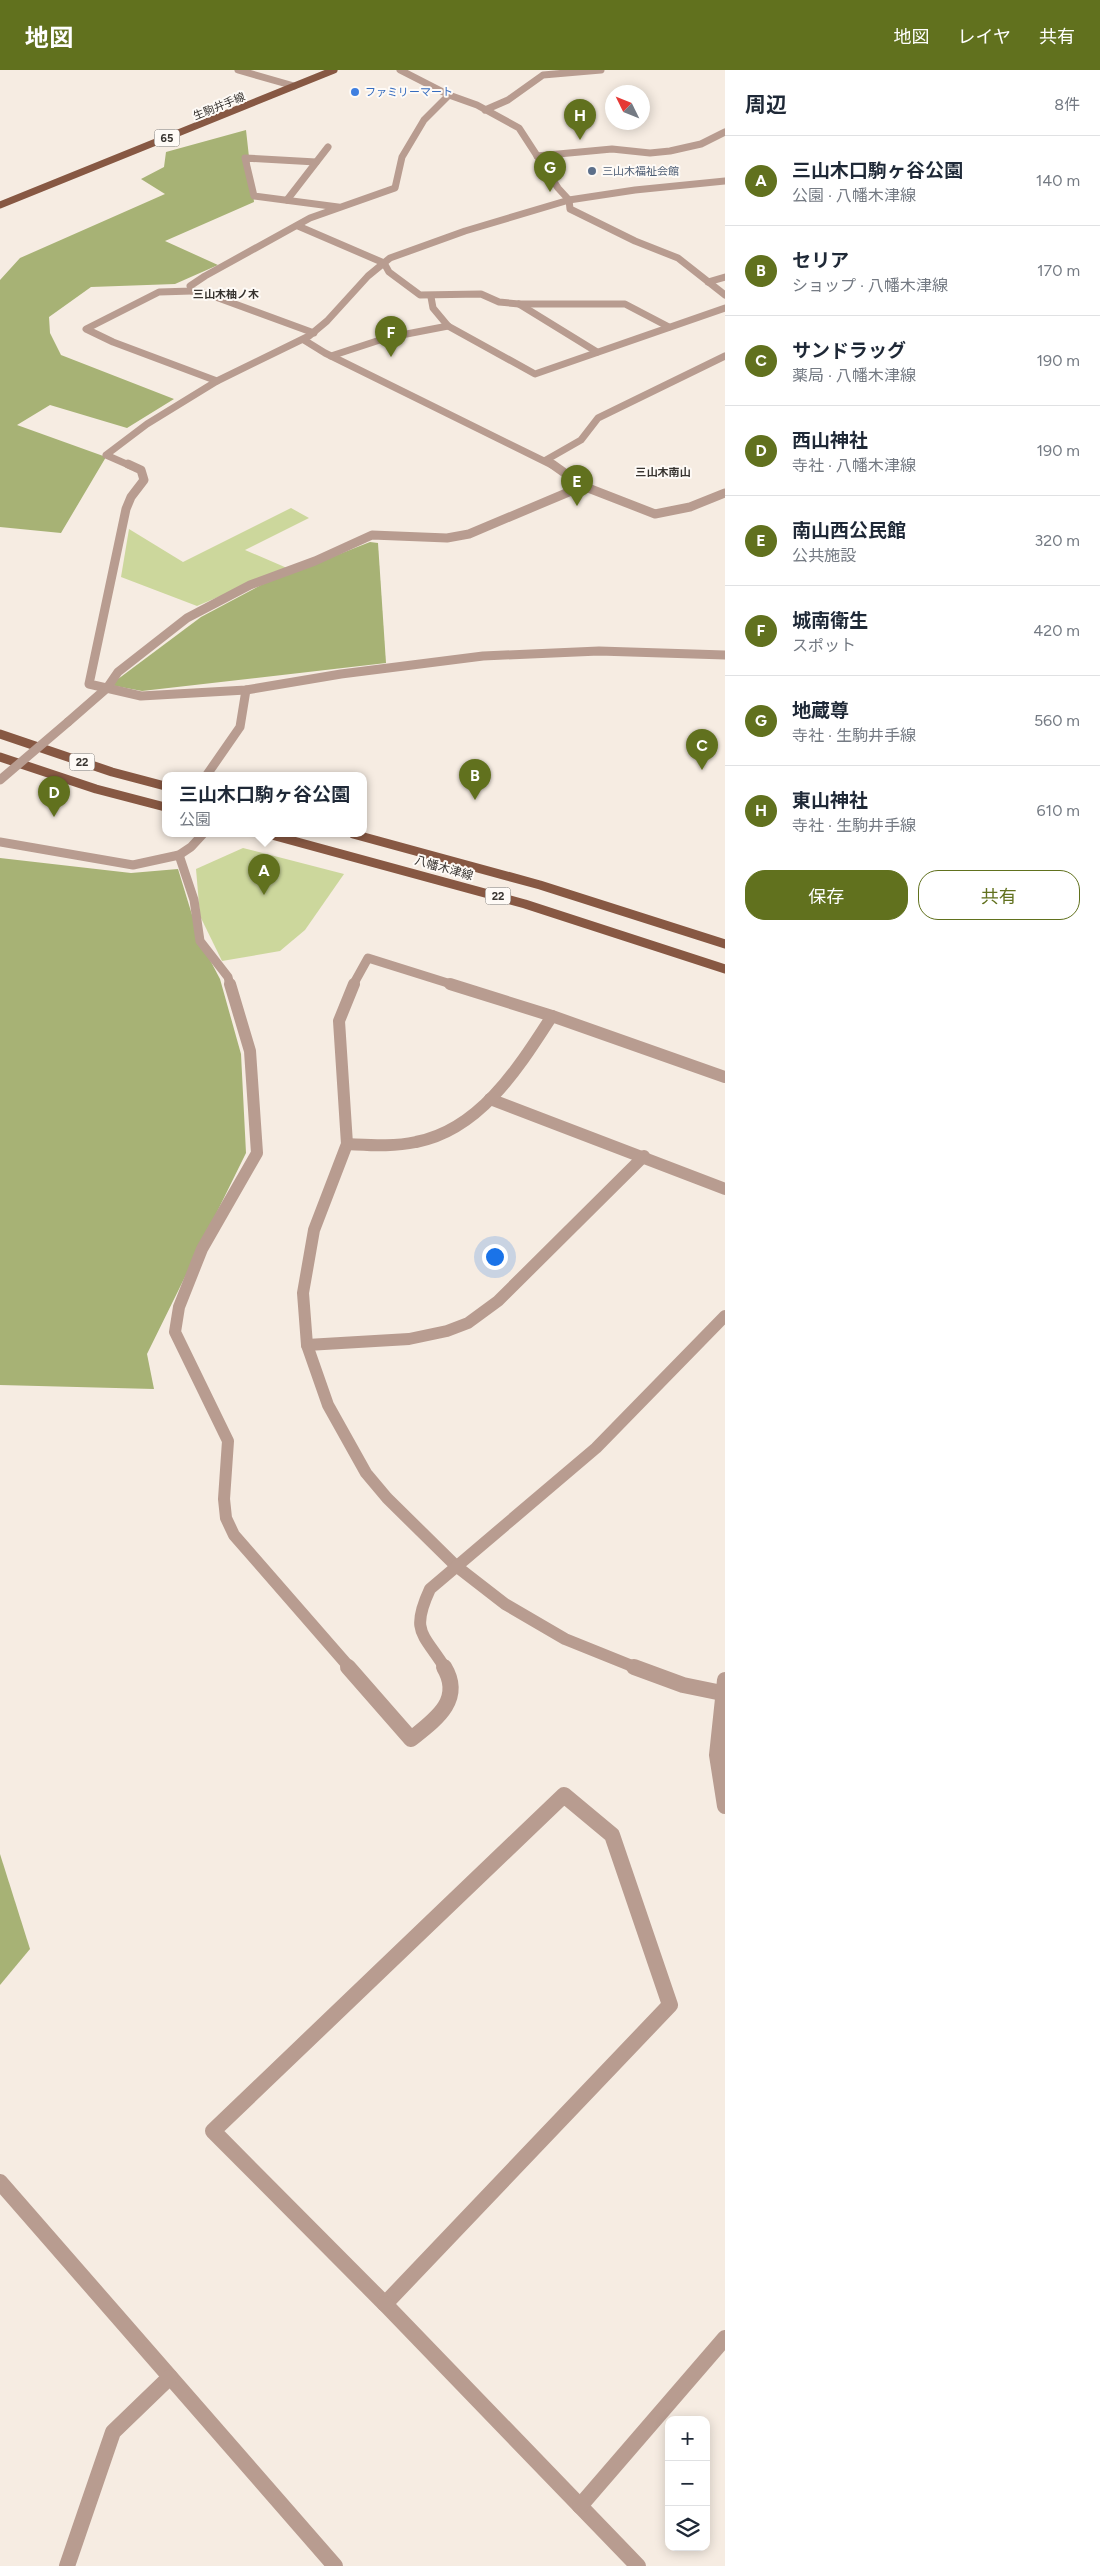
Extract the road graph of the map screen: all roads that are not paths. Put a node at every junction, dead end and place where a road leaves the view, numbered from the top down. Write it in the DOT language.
graph roads {
  1 [pos="238,70"];
  2 [pos="334,70"];
  3 [pos="400,70"];
  4 [pos="601,70"];
  5 [pos="294,86"];
  6 [pos="449,95"];
  7 [pos="486,110"];
  8 [pos="725,132"];
  9 [pos="328,147"];
  10 [pos="537,156"];
  11 [pos="316,162"];
  12 [pos="723,182"];
  13 [pos="287,200"];
  14 [pos="569,200"];
  15 [pos="0,205"];
  16 [pos="342,208"];
  17 [pos="298,226"];
  18 [pos="384,263"];
  19 [pos="725,277"];
  20 [pos="708,282"];
  21 [pos="192,291"];
  22 [pos="725,295"];
  23 [pos="431,296"];
  24 [pos="519,304"];
  25 [pos="725,308"];
  26 [pos="448,326"];
  27 [pos="668,327"];
  28 [pos="314,333"];
  29 [pos="304,340"];
  30 [pos="597,352"];
  31 [pos="331,356"];
  32 [pos="725,356"];
  33 [pos="217,381"];
  34 [pos="546,460"];
  35 [pos="583,486"];
  36 [pos="725,493"];
  37 [pos="725,655"];
  38 [pos="107,688"];
  39 [pos="246,690"];
  40 [pos="0,734"];
  41 [pos="0,757"];
  42 [pos="209,772"];
  43 [pos="0,780"];
  44 [pos="162,785"];
  45 [pos="162,806"];
  46 [pos="200,837"];
  47 [pos="279,837"];
  48 [pos="364,837"];
  49 [pos="0,842"];
  50 [pos="179,855"];
  51 [pos="725,944"];
  52 [pos="725,969"];
  53 [pos="552,1016"];
  54 [pos="725,1076"];
  55 [pos="490,1099"];
  56 [pos="347,1144"];
  57 [pos="644,1156"];
  58 [pos="725,1189"];
  59 [pos="725,1316"];
  60 [pos="307,1346"];
  61 [pos="456,1566"];
  62 [pos="724,1687"];
  63 [pos="725,1806"];
  64 [pos="0,2182"];
  65 [pos="385,2304"];
  66 [pos="725,2338"];
  67 [pos="170,2377"];
  68 [pos="580,2506"];
  69 [pos="67,2566"];
  70 [pos="335,2566"];
  71 [pos="638,2566"];
  1 -- 5 [label="street"];
  2 -- 5 [label="main road, 生駒井手線 / 65"];
  3 -- 6 [label="street"];
  4 -- 7 [label="street"];
  5 -- 15 [label="main road, 生駒井手線 / 65"];
  6 -- 7 [label="street"];
  6 -- 16 [label="street"];
  7 -- 10 [label="street"];
  8 -- 10 [label="street"];
  9 -- 11 [label="street"];
  10 -- 14 [label="street"];
  11 -- 13 [label="street"];
  11 -- 13 [label="street"];
  12 -- 14 [label="street"];
  13 -- 16 [label="street"];
  14 -- 18 [label="street"];
  14 -- 20 [label="street"];
  16 -- 17 [label="street"];
  17 -- 18 [label="street"];
  17 -- 21 [label="street"];
  18 -- 23 [label="street"];
  18 -- 28 [label="street"];
  19 -- 20 [label="street"];
  20 -- 22 [label="street"];
  21 -- 28 [label="street"];
  21 -- 33 [label="street"];
  23 -- 24 [label="street"];
  23 -- 26 [label="street"];
  24 -- 27 [label="street"];
  24 -- 30 [label="street"];
  25 -- 27 [label="street"];
  26 -- 30 [label="street"];
  26 -- 31 [label="street"];
  27 -- 30 [label="street"];
  28 -- 29 [label="street"];
  29 -- 31 [label="street"];
  29 -- 33 [label="street"];
  31 -- 34 [label="street"];
  32 -- 34 [label="street"];
  33 -- 38 [label="street"];
  34 -- 35 [label="street"];
  35 -- 36 [label="street"];
  35 -- 38 [label="street"];
  37 -- 39 [label="street"];
  38 -- 39 [label="street"];
  38 -- 43 [label="street, bridge"];
  39 -- 42 [label="street"];
  40 -- 44 [label="main road, 22"];
  41 -- 45 [label="main road, 22"];
  46 -- 50 [label="street"];
  47 -- 52 [label="main road, 八幡木津線 / 22"];
  48 -- 51 [label="main road, 八幡木津線 / 22"];
  49 -- 50 [label="street"];
  50 -- 61 [label="street"];
  53 -- 54 [label="street"];
  53 -- 55 [label="street"];
  53 -- 56 [label="street"];
  55 -- 56 [label="street"];
  55 -- 57 [label="street"];
  56 -- 60 [label="street"];
  57 -- 58 [label="street"];
  57 -- 60 [label="street"];
  59 -- 61 [label="street"];
  60 -- 61 [label="street"];
  61 -- 62 [label="street"];
  62 -- 63 [label="street"];
  64 -- 67 [label="street"];
  65 -- 65 [label="street"];
  65 -- 68 [label="street"];
  66 -- 68 [label="street"];
  67 -- 69 [label="street"];
  67 -- 70 [label="street"];
  68 -- 71 [label="street"];
}
